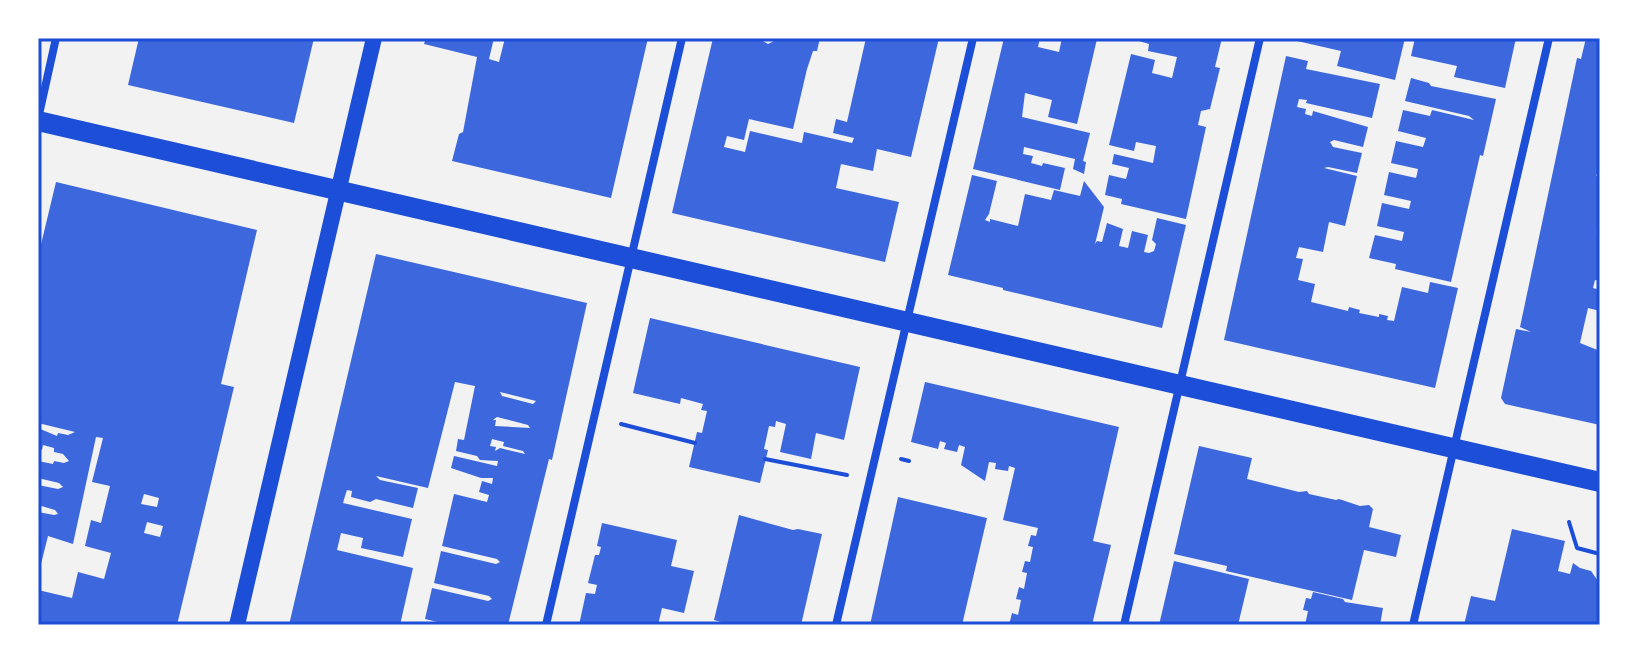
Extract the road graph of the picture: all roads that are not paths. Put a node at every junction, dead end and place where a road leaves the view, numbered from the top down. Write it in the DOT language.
graph roads {
  1 [pos="56,38"];
  2 [pos="374,38"];
  3 [pos="682,38"];
  4 [pos="973,38"];
  5 [pos="1260,38"];
  6 [pos="1549,38"];
  7 [pos="38,121"];
  8 [pos="338,190"];
  9 [pos="631,258"];
  10 [pos="907,322"];
  11 [pos="1180,385"];
  12 [pos="1453,448"];
  13 [pos="1600,482"];
  14 [pos="237,625"];
  15 [pos="546,625"];
  16 [pos="836,625"];
  17 [pos="1124,625"];
  18 [pos="1413,625"];
  1 -- 7 [label="street"];
  2 -- 8 [label="main road"];
  3 -- 9 [label="street"];
  4 -- 10 [label="street"];
  5 -- 11 [label="street"];
  6 -- 12 [label="street"];
  7 -- 8 [label="main road"];
  8 -- 9 [label="main road"];
  8 -- 14 [label="main road"];
  9 -- 10 [label="main road"];
  9 -- 15 [label="street"];
  10 -- 11 [label="main road"];
  10 -- 16 [label="street"];
  11 -- 12 [label="main road"];
  11 -- 17 [label="street"];
  12 -- 13 [label="main road"];
  12 -- 18 [label="street"];
}
